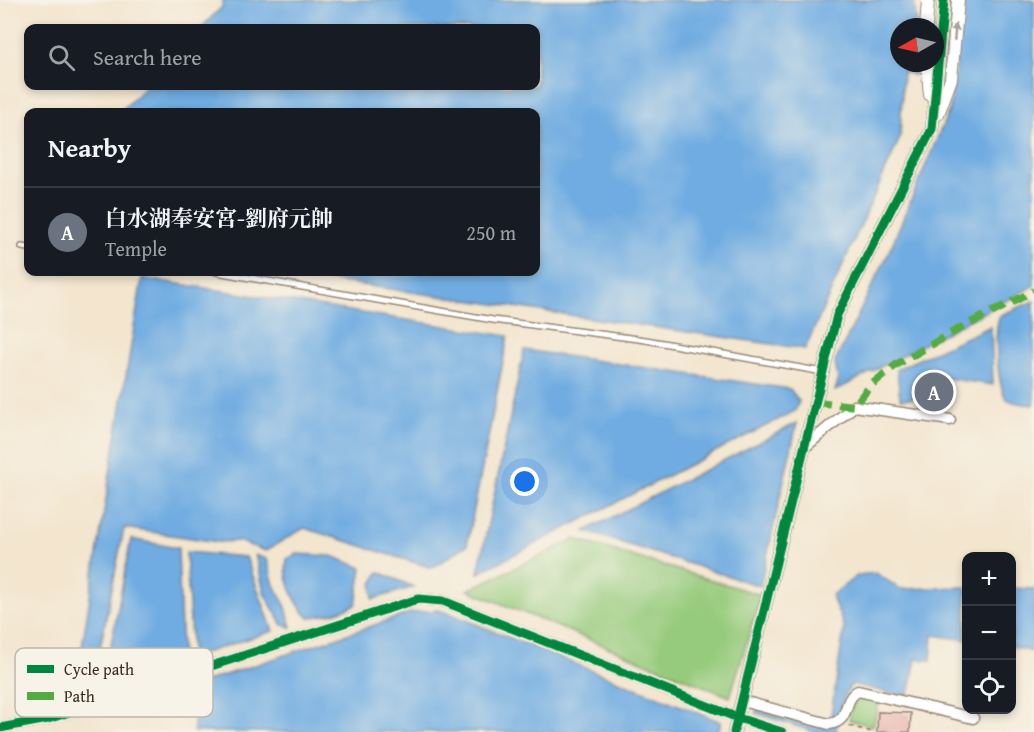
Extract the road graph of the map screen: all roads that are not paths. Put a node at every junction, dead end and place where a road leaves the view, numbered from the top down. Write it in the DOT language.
graph roads {
  1 [pos="928,0"];
  2 [pos="944,0"];
  3 [pos="958,0"];
  4 [pos="927,18"];
  5 [pos="928,72"];
  6 [pos="933,129"];
  7 [pos="239,276"];
  8 [pos="823,372"];
  9 [pos="950,420"];
  10 [pos="805,447"];
  11 [pos="213,665"];
  12 [pos="742,701"];
  13 [pos="54,717"];
  14 [pos="738,718"];
  15 [pos="973,718"];
  16 [pos="0,728"];
  17 [pos="734,732"];
  18 [pos="782,732"];
  1 -- 4 [label="street"];
  2 -- 6 [label="street"];
  6 -- 3 [label="street, one-way"];
  5 -- 6 [label="street"];
  6 -- 8 [label="street"];
  7 -- 8 [label="lane"];
  8 -- 10 [label="street"];
  9 -- 10 [label="street"];
  10 -- 12 [label="street"];
  11 -- 14 [label="street"];
  12 -- 14 [label="street"];
  12 -- 15 [label="street"];
  13 -- 16 [label="street"];
  14 -- 17 [label="street"];
  14 -- 18 [label="street"];
}
